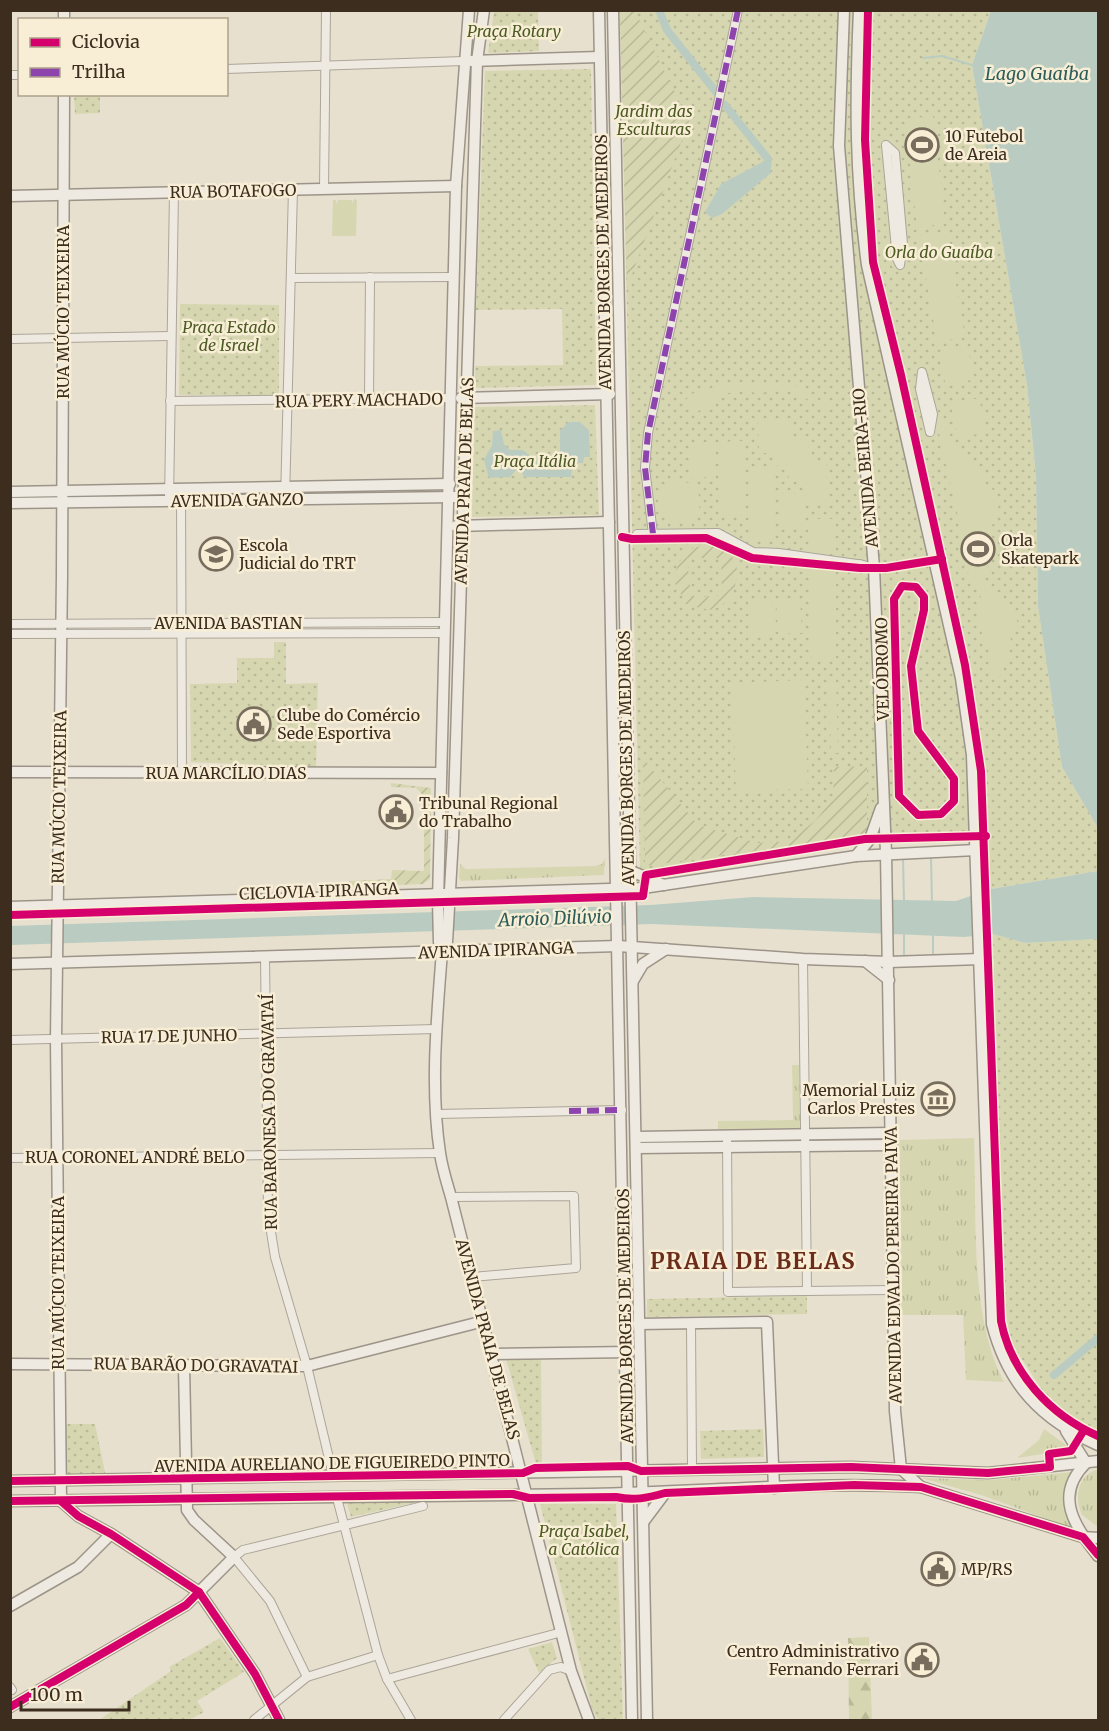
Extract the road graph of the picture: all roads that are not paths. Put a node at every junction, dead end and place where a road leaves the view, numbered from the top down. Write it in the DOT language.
graph roads {
  1 [pos="326,10"];
  2 [pos="469,10"];
  3 [pos="484,10"];
  4 [pos="599,10"];
  5 [pos="612,10"];
  6 [pos="738,10"];
  7 [pos="844,10"];
  8 [pos="859,10"];
  9 [pos="599,57"];
  10 [pos="464,61"];
  11 [pos="477,61"];
  12 [pos="325,66"];
  13 [pos="228,69"];
  14 [pos="64,96"];
  15 [pos="895,153"];
  16 [pos="456,186"];
  17 [pos="324,188"];
  18 [pos="293,189"];
  19 [pos="174,192"];
  20 [pos="64,194"];
  21 [pos="10,196"];
  22 [pos="370,276"];
  23 [pos="454,277"];
  24 [pos="291,278"];
  25 [pos="170,336"];
  26 [pos="63,338"];
  27 [pos="10,339"];
  28 [pos="606,394"];
  29 [pos="620,394"];
  30 [pos="451,398"];
  31 [pos="466,398"];
  32 [pos="369,399"];
  33 [pos="170,401"];
  34 [pos="288,401"];
  35 [pos="933,414"];
  36 [pos="450,484"];
  37 [pos="363,486"];
  38 [pos="286,487"];
  39 [pos="10,492"];
  40 [pos="169,495"];
  41 [pos="181,495"];
  42 [pos="62,497"];
  43 [pos="450,497"];
  44 [pos="464,497"];
  45 [pos="363,499"];
  46 [pos="285,500"];
  47 [pos="10,503"];
  48 [pos="609,522"];
  49 [pos="449,526"];
  50 [pos="463,526"];
  51 [pos="652,534"];
  52 [pos="622,537"];
  53 [pos="874,568"];
  54 [pos="182,623"];
  55 [pos="268,623"];
  56 [pos="364,623"];
  57 [pos="10,624"];
  58 [pos="446,628"];
  59 [pos="61,629"];
  60 [pos="182,633"];
  61 [pos="268,633"];
  62 [pos="364,633"];
  63 [pos="10,634"];
  64 [pos="10,772"];
  65 [pos="59,773"];
  66 [pos="441,773"];
  67 [pos="182,774"];
  68 [pos="883,802"];
  69 [pos="976,850"];
  70 [pos="886,853"];
  71 [pos="856,856"];
  72 [pos="616,862"];
  73 [pos="438,871"];
  74 [pos="628,871"];
  75 [pos="664,885"];
  76 [pos="629,894"];
  77 [pos="418,895"];
  78 [pos="616,895"];
  79 [pos="443,899"];
  80 [pos="10,907"];
  81 [pos="57,911"];
  82 [pos="618,940"];
  83 [pos="631,940"];
  84 [pos="443,945"];
  85 [pos="666,949"];
  86 [pos="265,956"];
  87 [pos="57,958"];
  88 [pos="803,959"];
  89 [pos="981,959"];
  90 [pos="865,961"];
  91 [pos="889,962"];
  92 [pos="10,964"];
  93 [pos="889,981"];
  94 [pos="632,984"];
  95 [pos="436,1029"];
  96 [pos="267,1034"];
  97 [pos="56,1039"];
  98 [pos="10,1040"];
  99 [pos="621,1110"];
  100 [pos="437,1114"];
  101 [pos="622,1126"];
  102 [pos="891,1133"];
  103 [pos="727,1135"];
  104 [pos="806,1135"];
  105 [pos="832,1135"];
  106 [pos="637,1137"];
  107 [pos="892,1145"];
  108 [pos="727,1147"];
  109 [pos="806,1147"];
  110 [pos="832,1147"];
  111 [pos="638,1149"];
  112 [pos="440,1153"];
  113 [pos="267,1156"];
  114 [pos="10,1158"];
  115 [pos="58,1158"];
  116 [pos="451,1197"];
  117 [pos="472,1277"];
  118 [pos="892,1290"];
  119 [pos="807,1291"];
  120 [pos="484,1321"];
  121 [pos="691,1323"];
  122 [pos="638,1324"];
  123 [pos="639,1351"];
  124 [pos="626,1352"];
  125 [pos="492,1354"];
  126 [pos="10,1364"];
  127 [pos="58,1364"];
  128 [pos="184,1366"];
  129 [pos="307,1366"];
  130 [pos="1064,1428"];
  131 [pos="1098,1445"];
  132 [pos="1098,1461"];
  133 [pos="1086,1463"];
  134 [pos="774,1467"];
  135 [pos="901,1469"];
  136 [pos="692,1470"];
  137 [pos="641,1471"];
  138 [pos="628,1472"];
  139 [pos="523,1473"];
  140 [pos="333,1475"];
  141 [pos="185,1478"];
  142 [pos="10,1481"];
  143 [pos="60,1481"];
  144 [pos="921,1487"];
  145 [pos="774,1488"];
  146 [pos="641,1493"];
  147 [pos="665,1493"];
  148 [pos="513,1494"];
  149 [pos="628,1494"];
  150 [pos="528,1495"];
  151 [pos="337,1498"];
  152 [pos="186,1499"];
  153 [pos="80,1500"];
  154 [pos="61,1501"];
  155 [pos="10,1502"];
  156 [pos="423,1506"];
  157 [pos="533,1516"];
  158 [pos="643,1523"];
  159 [pos="345,1526"];
  160 [pos="111,1534"];
  161 [pos="1083,1537"];
  162 [pos="1098,1538"];
  163 [pos="1098,1556"];
  164 [pos="234,1557"];
  165 [pos="200,1592"];
  166 [pos="10,1606"];
  167 [pos="562,1632"];
  168 [pos="378,1655"];
  169 [pos="571,1671"];
  170 [pos="307,1677"];
  171 [pos="387,1679"];
  172 [pos="271,1704"];
  173 [pos="10,1707"];
  174 [pos="254,1720"];
  175 [pos="279,1720"];
  176 [pos="411,1720"];
  177 [pos="504,1720"];
  178 [pos="589,1720"];
  179 [pos="632,1720"];
  180 [pos="647,1720"];
  1 -- 12 [label="street"];
  2 -- 10 [label="main road, AVENIDA PRAIA DE BELAS"];
  3 -- 11 [label="main road, AVENIDA PRAIA DE BELAS"];
  4 -- 9 [label="main road, AVENIDA BORGES DE MEDEIROS"];
  5 -- 29 [label="main road, AVENIDA BORGES DE MEDEIROS"];
  6 -- 51 [label="street"];
  7 -- 53 [label="main road, AVENIDA BEIRA-RIO"];
  8 -- 69 [label="main road"];
  9 -- 11 [label="main road"];
  9 -- 28 [label="main road, AVENIDA BORGES DE MEDEIROS"];
  10 -- 11 [label="main road"];
  10 -- 12 [label="street"];
  10 -- 16 [label="main road, AVENIDA PRAIA DE BELAS"];
  11 -- 31 [label="main road, AVENIDA PRAIA DE BELAS"];
  12 -- 13 [label="street"];
  12 -- 17 [label="street"];
  14 -- 20 [label="main road, RUA MÚCIO TEIXEIRA"];
  15 -- 15 [label="street"];
  16 -- 17 [label="main road, RUA BOTAFOGO"];
  16 -- 23 [label="main road, AVENIDA PRAIA DE BELAS"];
  17 -- 18 [label="main road, RUA BOTAFOGO"];
  18 -- 19 [label="main road, RUA BOTAFOGO"];
  18 -- 24 [label="street"];
  19 -- 20 [label="main road, RUA BOTAFOGO"];
  19 -- 25 [label="street"];
  20 -- 21 [label="main road, RUA BOTAFOGO"];
  20 -- 26 [label="main road, RUA MÚCIO TEIXEIRA"];
  22 -- 23 [label="street"];
  22 -- 24 [label="street"];
  22 -- 32 [label="street"];
  23 -- 30 [label="main road, AVENIDA PRAIA DE BELAS"];
  24 -- 34 [label="street"];
  25 -- 26 [label="street"];
  25 -- 33 [label="street"];
  26 -- 27 [label="street"];
  26 -- 42 [label="main road, RUA MÚCIO TEIXEIRA"];
  28 -- 29 [label="main road, RUA PERY MACHADO"];
  28 -- 31 [label="main road, RUA PERY MACHADO"];
  28 -- 48 [label="main road, AVENIDA BORGES DE MEDEIROS"];
  29 -- 52 [label="main road, AVENIDA BORGES DE MEDEIROS"];
  30 -- 31 [label="main road, RUA PERY MACHADO"];
  30 -- 32 [label="street, RUA PERY MACHADO"];
  30 -- 36 [label="main road, AVENIDA PRAIA DE BELAS"];
  31 -- 44 [label="main road, AVENIDA PRAIA DE BELAS"];
  32 -- 34 [label="street, RUA PERY MACHADO"];
  33 -- 34 [label="street, RUA PERY MACHADO"];
  33 -- 40 [label="street"];
  34 -- 38 [label="street"];
  35 -- 35 [label="street"];
  36 -- 37 [label="main road, AVENIDA GANZO"];
  36 -- 43 [label="main road, AVENIDA PRAIA DE BELAS"];
  37 -- 38 [label="main road, AVENIDA GANZO"];
  37 -- 45 [label="main road"];
  38 -- 41 [label="main road, AVENIDA GANZO"];
  38 -- 46 [label="street"];
  39 -- 42 [label="main road, AVENIDA GANZO"];
  40 -- 41 [label="main road, AVENIDA GANZO"];
  40 -- 42 [label="main road, AVENIDA GANZO"];
  41 -- 46 [label="main road, AVENIDA GANZO"];
  41 -- 54 [label="street"];
  42 -- 47 [label="main road, AVENIDA GANZO"];
  42 -- 59 [label="main road, RUA MÚCIO TEIXEIRA"];
  43 -- 44 [label="main road, AVENIDA GANZO"];
  43 -- 45 [label="main road, AVENIDA GANZO"];
  43 -- 49 [label="main road, AVENIDA PRAIA DE BELAS"];
  44 -- 50 [label="main road, AVENIDA PRAIA DE BELAS"];
  45 -- 46 [label="main road, AVENIDA GANZO"];
  48 -- 50 [label="main road"];
  48 -- 72 [label="main road, AVENIDA BORGES DE MEDEIROS"];
  49 -- 50 [label="main road"];
  49 -- 58 [label="main road, AVENIDA PRAIA DE BELAS"];
  50 -- 79 [label="main road, AVENIDA PRAIA DE BELAS"];
  51 -- 52 [label="street"];
  51 -- 53 [label="street"];
  52 -- 74 [label="main road, AVENIDA BORGES DE MEDEIROS"];
  53 -- 68 [label="main road, AVENIDA BEIRA-RIO"];
  54 -- 55 [label="street, AVENIDA BASTIAN"];
  54 -- 59 [label="street, AVENIDA BASTIAN"];
  54 -- 60 [label="street"];
  55 -- 56 [label="street, AVENIDA BASTIAN"];
  55 -- 61 [label="street"];
  56 -- 58 [label="street, AVENIDA BASTIAN"];
  56 -- 62 [label="street"];
  57 -- 59 [label="street, AVENIDA BASTIAN"];
  58 -- 62 [label="street, AVENIDA BASTIAN"];
  58 -- 66 [label="main road, AVENIDA PRAIA DE BELAS"];
  59 -- 60 [label="street, AVENIDA BASTIAN"];
  59 -- 63 [label="street, AVENIDA BASTIAN"];
  59 -- 65 [label="main road, RUA MÚCIO TEIXEIRA"];
  60 -- 61 [label="street, AVENIDA BASTIAN"];
  60 -- 67 [label="street"];
  61 -- 62 [label="street, AVENIDA BASTIAN"];
  64 -- 65 [label="main road, RUA MARCÍLIO DIAS"];
  65 -- 67 [label="main road, RUA MARCÍLIO DIAS"];
  65 -- 81 [label="main road, RUA MÚCIO TEIXEIRA"];
  66 -- 67 [label="main road, RUA MARCÍLIO DIAS"];
  66 -- 73 [label="main road, AVENIDA PRAIA DE BELAS"];
  68 -- 70 [label="main road, AVENIDA BEIRA-RIO"];
  68 -- 71 [label="main road"];
  69 -- 70 [label="main road"];
  69 -- 89 [label="main road"];
  70 -- 71 [label="main road"];
  70 -- 91 [label="main road, AVENIDA BEIRA-RIO"];
  71 -- 75 [label="main road"];
  72 -- 74 [label="main road"];
  72 -- 78 [label="main road, AVENIDA BORGES DE MEDEIROS"];
  73 -- 77 [label="main road"];
  73 -- 79 [label="main road, AVENIDA PRAIA DE BELAS"];
  74 -- 75 [label="main road"];
  74 -- 76 [label="main road, AVENIDA BORGES DE MEDEIROS"];
  75 -- 76 [label="main road"];
  76 -- 78 [label="main road"];
  76 -- 83 [label="main road, AVENIDA BORGES DE MEDEIROS"];
  77 -- 79 [label="main road"];
  77 -- 81 [label="main road"];
  78 -- 79 [label="main road"];
  78 -- 82 [label="main road, AVENIDA BORGES DE MEDEIROS"];
  79 -- 84 [label="main road, AVENIDA PRAIA DE BELAS"];
  80 -- 81 [label="main road"];
  81 -- 87 [label="main road, RUA MÚCIO TEIXEIRA"];
  82 -- 83 [label="main road, AVENIDA IPIRANGA"];
  82 -- 84 [label="main road, AVENIDA IPIRANGA"];
  82 -- 99 [label="main road, AVENIDA BORGES DE MEDEIROS"];
  83 -- 85 [label="main road, AVENIDA IPIRANGA"];
  83 -- 94 [label="main road, AVENIDA BORGES DE MEDEIROS"];
  84 -- 86 [label="main road, AVENIDA IPIRANGA"];
  84 -- 95 [label="main road, AVENIDA PRAIA DE BELAS"];
  85 -- 88 [label="main road, AVENIDA IPIRANGA"];
  85 -- 94 [label="main road"];
  86 -- 87 [label="main road, AVENIDA IPIRANGA"];
  86 -- 96 [label="street, RUA BARONESA DO GRAVATAÍ"];
  87 -- 92 [label="main road, AVENIDA IPIRANGA"];
  87 -- 97 [label="main road, RUA MÚCIO TEIXEIRA"];
  88 -- 90 [label="main road, AVENIDA IPIRANGA"];
  88 -- 104 [label="street"];
  89 -- 91 [label="main road, AVENIDA IPIRANGA"];
  89 -- 130 [label="main road"];
  90 -- 91 [label="main road, AVENIDA IPIRANGA"];
  90 -- 93 [label="main road"];
  91 -- 93 [label="main road, AVENIDA EDVALDO PEREIRA PAIVA"];
  93 -- 102 [label="main road, AVENIDA EDVALDO PEREIRA PAIVA"];
  94 -- 106 [label="main road, AVENIDA BORGES DE MEDEIROS"];
  95 -- 96 [label="street, RUA 17 DE JUNHO"];
  95 -- 100 [label="main road, AVENIDA PRAIA DE BELAS"];
  96 -- 97 [label="street, RUA 17 DE JUNHO"];
  96 -- 113 [label="street, RUA BARONESA DO GRAVATAÍ"];
  97 -- 98 [label="street, RUA 17 DE JUNHO"];
  97 -- 115 [label="main road, RUA MÚCIO TEIXEIRA"];
  99 -- 100 [label="street"];
  99 -- 101 [label="main road, AVENIDA BORGES DE MEDEIROS"];
  100 -- 112 [label="main road, AVENIDA PRAIA DE BELAS"];
  101 -- 106 [label="main road"];
  101 -- 124 [label="main road, AVENIDA BORGES DE MEDEIROS"];
  102 -- 105 [label="main road"];
  102 -- 107 [label="main road, AVENIDA EDVALDO PEREIRA PAIVA"];
  103 -- 104 [label="main road"];
  103 -- 106 [label="main road"];
  103 -- 108 [label="street"];
  104 -- 105 [label="main road"];
  104 -- 109 [label="street"];
  105 -- 110 [label="main road"];
  106 -- 111 [label="main road, AVENIDA BORGES DE MEDEIROS"];
  107 -- 110 [label="main road"];
  107 -- 118 [label="main road, AVENIDA EDVALDO PEREIRA PAIVA"];
  108 -- 109 [label="main road"];
  108 -- 111 [label="main road"];
  108 -- 119 [label="street"];
  109 -- 110 [label="main road"];
  109 -- 119 [label="street"];
  111 -- 122 [label="main road, AVENIDA BORGES DE MEDEIROS"];
  112 -- 113 [label="street, RUA CORONEL ANDRÉ BELO"];
  112 -- 116 [label="main road, AVENIDA PRAIA DE BELAS"];
  113 -- 115 [label="street, RUA CORONEL ANDRÉ BELO"];
  113 -- 129 [label="street, RUA BARONESA DO GRAVATAÍ"];
  114 -- 115 [label="street, RUA CORONEL ANDRÉ BELO"];
  115 -- 127 [label="main road, RUA MÚCIO TEIXEIRA"];
  116 -- 117 [label="main road, AVENIDA PRAIA DE BELAS"];
  116 -- 117 [label="street"];
  117 -- 120 [label="main road, AVENIDA PRAIA DE BELAS"];
  118 -- 119 [label="street"];
  118 -- 135 [label="main road, AVENIDA EDVALDO PEREIRA PAIVA"];
  120 -- 125 [label="main road, AVENIDA PRAIA DE BELAS"];
  120 -- 129 [label="main road, RUA BARÃO DO GRAVATAI"];
  121 -- 122 [label="main road"];
  121 -- 134 [label="main road"];
  121 -- 136 [label="street"];
  122 -- 123 [label="main road, AVENIDA BORGES DE MEDEIROS"];
  123 -- 124 [label="main road"];
  123 -- 137 [label="main road, AVENIDA BORGES DE MEDEIROS"];
  124 -- 125 [label="main road"];
  124 -- 138 [label="main road, AVENIDA BORGES DE MEDEIROS"];
  125 -- 139 [label="main road, AVENIDA PRAIA DE BELAS"];
  126 -- 127 [label="main road, RUA BARÃO DO GRAVATAI"];
  127 -- 128 [label="main road, RUA BARÃO DO GRAVATAI"];
  127 -- 143 [label="main road, RUA MÚCIO TEIXEIRA"];
  128 -- 129 [label="main road, RUA BARÃO DO GRAVATAI"];
  128 -- 141 [label="main road"];
  129 -- 140 [label="street, RUA BARONESA DO GRAVATAÍ"];
  130 -- 131 [label="main road"];
  130 -- 133 [label="main road"];
  132 -- 133 [label="main road, AVENIDA AURELIANO DE FIGUEIREDO PINTO"];
  133 -- 135 [label="main road, AVENIDA AURELIANO DE FIGUEIREDO PINTO"];
  133 -- 161 [label="main road"];
  134 -- 135 [label="main road, AVENIDA AURELIANO DE FIGUEIREDO PINTO"];
  134 -- 136 [label="main road, AVENIDA AURELIANO DE FIGUEIREDO PINTO"];
  134 -- 145 [label="main road"];
  135 -- 144 [label="main road"];
  136 -- 137 [label="main road, AVENIDA AURELIANO DE FIGUEIREDO PINTO"];
  137 -- 138 [label="main road, AVENIDA AURELIANO DE FIGUEIREDO PINTO"];
  137 -- 146 [label="main road, AVENIDA BORGES DE MEDEIROS"];
  138 -- 139 [label="main road, AVENIDA AURELIANO DE FIGUEIREDO PINTO"];
  138 -- 149 [label="main road, AVENIDA BORGES DE MEDEIROS"];
  139 -- 140 [label="main road, AVENIDA AURELIANO DE FIGUEIREDO PINTO"];
  139 -- 150 [label="main road, AVENIDA PRAIA DE BELAS"];
  140 -- 141 [label="main road, AVENIDA AURELIANO DE FIGUEIREDO PINTO"];
  141 -- 143 [label="main road, AVENIDA AURELIANO DE FIGUEIREDO PINTO"];
  141 -- 152 [label="main road"];
  142 -- 143 [label="main road, AVENIDA AURELIANO DE FIGUEIREDO PINTO"];
  143 -- 154 [label="main road, RUA MÚCIO TEIXEIRA"];
  144 -- 145 [label="main road, AVENIDA AURELIANO DE FIGUEIREDO PINTO"];
  144 -- 161 [label="main road, AVENIDA AURELIANO DE FIGUEIREDO PINTO"];
  145 -- 147 [label="main road, AVENIDA AURELIANO DE FIGUEIREDO PINTO"];
  146 -- 147 [label="main road, AVENIDA AURELIANO DE FIGUEIREDO PINTO"];
  146 -- 149 [label="main road, AVENIDA AURELIANO DE FIGUEIREDO PINTO"];
  146 -- 158 [label="main road, AVENIDA BORGES DE MEDEIROS"];
  147 -- 158 [label="main road"];
  148 -- 150 [label="main road, AVENIDA AURELIANO DE FIGUEIREDO PINTO"];
  148 -- 151 [label="main road, AVENIDA AURELIANO DE FIGUEIREDO PINTO"];
  148 -- 157 [label="main road"];
  149 -- 150 [label="main road, AVENIDA AURELIANO DE FIGUEIREDO PINTO"];
  149 -- 179 [label="main road, AVENIDA BORGES DE MEDEIROS"];
  150 -- 157 [label="main road, AVENIDA PRAIA DE BELAS"];
  151 -- 152 [label="main road, AVENIDA AURELIANO DE FIGUEIREDO PINTO"];
  151 -- 159 [label="street"];
  152 -- 153 [label="main road, AVENIDA AURELIANO DE FIGUEIREDO PINTO"];
  152 -- 164 [label="main road"];
  153 -- 154 [label="main road, AVENIDA AURELIANO DE FIGUEIREDO PINTO"];
  153 -- 160 [label="main road"];
  154 -- 155 [label="main road, AVENIDA AURELIANO DE FIGUEIREDO PINTO"];
  154 -- 160 [label="main road"];
  156 -- 159 [label="street"];
  157 -- 167 [label="main road, AVENIDA PRAIA DE BELAS"];
  158 -- 180 [label="main road, AVENIDA BORGES DE MEDEIROS"];
  159 -- 164 [label="street"];
  159 -- 168 [label="street"];
  160 -- 165 [label="main road"];
  160 -- 166 [label="main road"];
  161 -- 162 [label="main road"];
  161 -- 163 [label="main road"];
  164 -- 165 [label="main road"];
  164 -- 170 [label="street"];
  165 -- 172 [label="main road"];
  165 -- 173 [label="main road"];
  167 -- 169 [label="main road, AVENIDA PRAIA DE BELAS"];
  167 -- 171 [label="street"];
  168 -- 170 [label="street"];
  168 -- 171 [label="street"];
  169 -- 177 [label="street"];
  169 -- 178 [label="main road, AVENIDA PRAIA DE BELAS"];
  170 -- 172 [label="street"];
  171 -- 176 [label="street"];
  172 -- 174 [label="street"];
  172 -- 175 [label="main road"];
}
